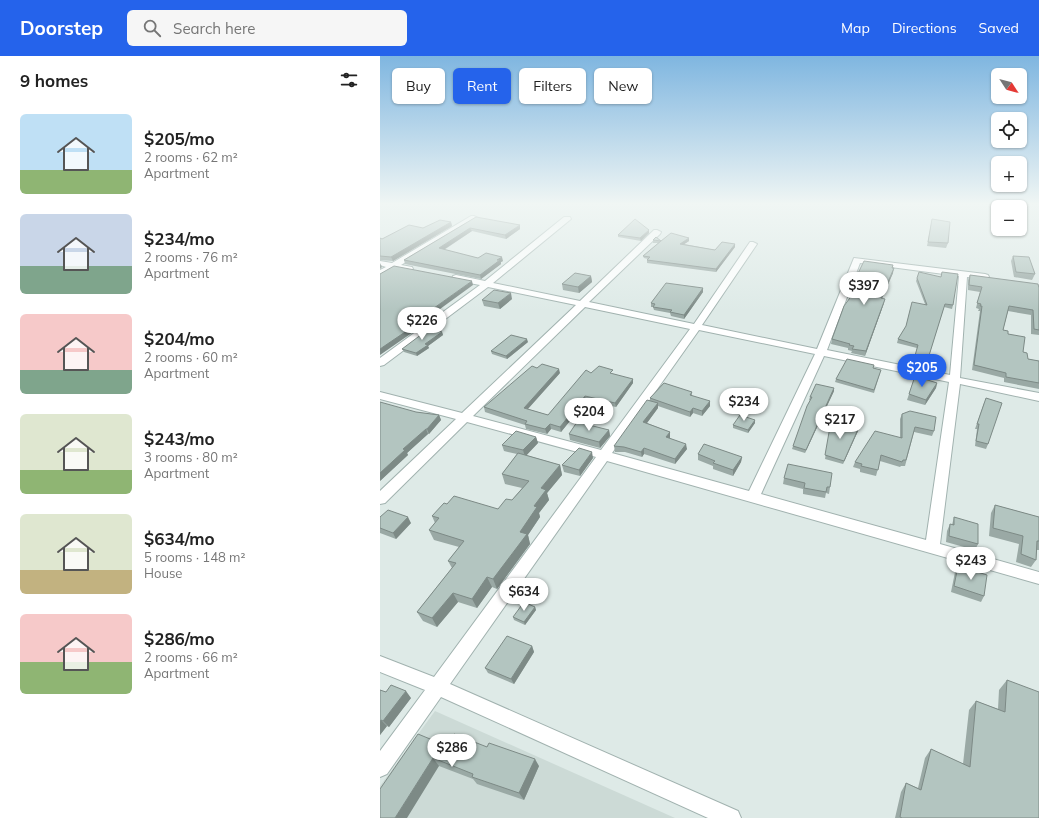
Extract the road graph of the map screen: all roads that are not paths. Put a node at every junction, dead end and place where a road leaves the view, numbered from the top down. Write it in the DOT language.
graph roads {
  1 [pos="436,241"];
  2 [pos="540,241"];
  3 [pos="648,241"];
  4 [pos="753,244"];
  5 [pos="380,263"];
  6 [pos="393,266"];
  7 [pos="422,271"];
  8 [pos="380,274"];
  9 [pos="963,274"];
  10 [pos="444,276"];
  11 [pos="994,278"];
  12 [pos="487,284"];
  13 [pos="582,304"];
  14 [pos="697,326"];
  15 [pos="821,352"];
  16 [pos="380,363"];
  17 [pos="955,379"];
  18 [pos="380,395"];
  19 [pos="1039,397"];
  20 [pos="463,418"];
  21 [pos="603,455"];
  22 [pos="753,497"];
  23 [pos="380,499"];
  24 [pos="932,547"];
  25 [pos="1039,578"];
  26 [pos="380,664"];
  27 [pos="438,687"];
  28 [pos="380,767"];
  29 [pos="732,818"];
  1 -- 6 [label="street"];
  2 -- 12 [label="street"];
  3 -- 13 [label="street"];
  4 -- 14 [label="street"];
  5 -- 6 [label="street"];
  6 -- 7 [label="street"];
  6 -- 8 [label="street"];
  9 -- 11 [label="street"];
  9 -- 15 [label="street"];
  9 -- 17 [label="street"];
  10 -- 12 [label="street"];
  12 -- 13 [label="street"];
  12 -- 16 [label="street"];
  13 -- 14 [label="street"];
  13 -- 20 [label="street"];
  14 -- 15 [label="street"];
  14 -- 21 [label="street"];
  15 -- 17 [label="street"];
  15 -- 22 [label="street"];
  17 -- 19 [label="street"];
  17 -- 24 [label="street"];
  18 -- 20 [label="street"];
  20 -- 21 [label="street"];
  20 -- 23 [label="street"];
  21 -- 22 [label="street"];
  21 -- 27 [label="street"];
  22 -- 24 [label="street"];
  24 -- 25 [label="street"];
  26 -- 27 [label="street"];
  27 -- 28 [label="street"];
  27 -- 29 [label="street"];
}
